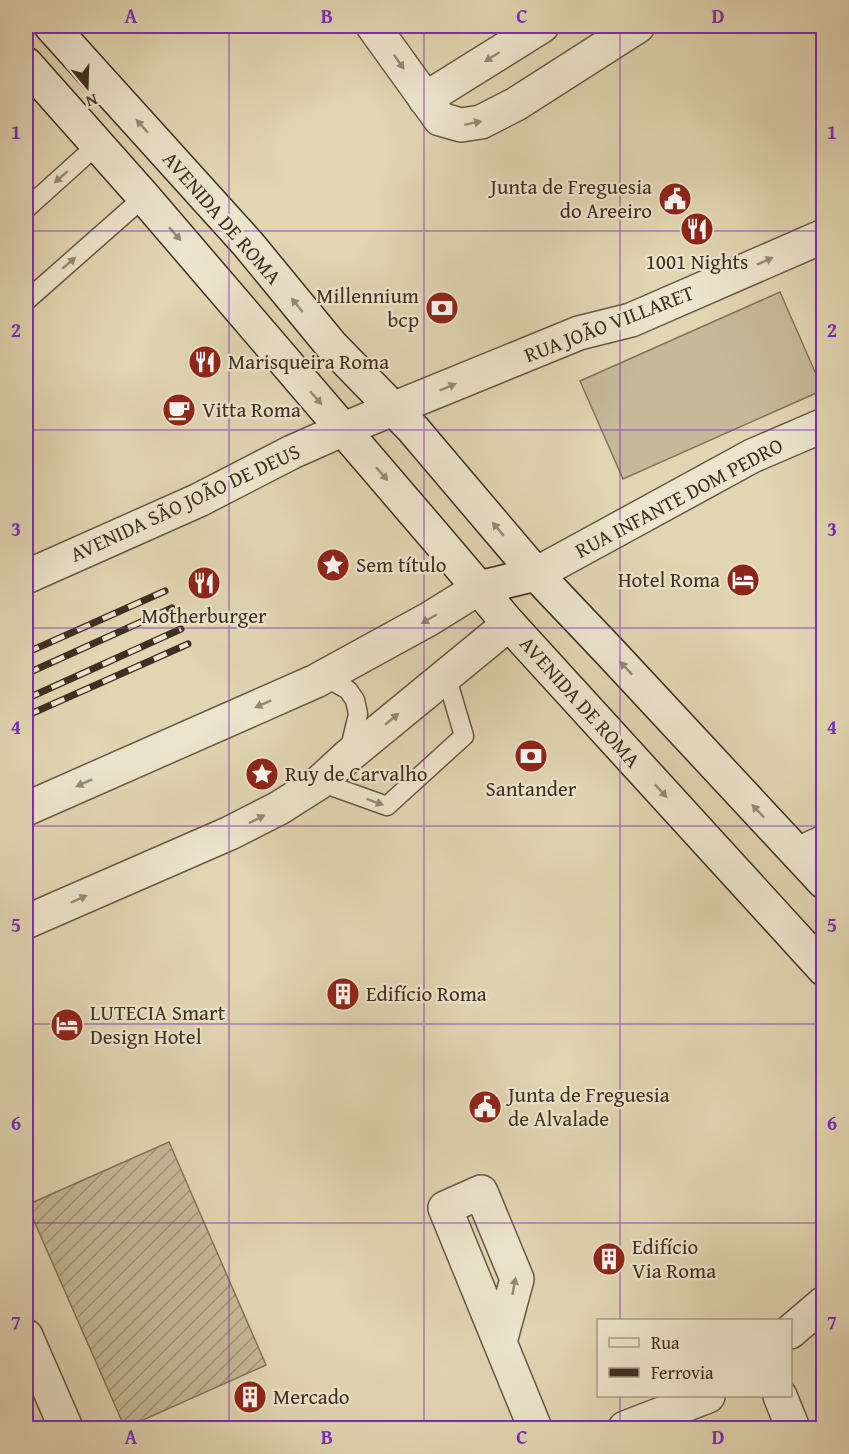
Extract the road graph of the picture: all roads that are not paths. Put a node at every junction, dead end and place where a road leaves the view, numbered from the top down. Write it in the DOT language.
graph roads {
  1 [pos="51,26"];
  2 [pos="373,26"];
  3 [pos="542,26"];
  4 [pos="638,26"];
  5 [pos="26,64"];
  6 [pos="425,99"];
  7 [pos="97,145"];
  8 [pos="144,197"];
  9 [pos="26,209"];
  10 [pos="824,236"];
  11 [pos="26,301"];
  12 [pos="394,410"];
  13 [pos="824,425"];
  14 [pos="344,429"];
  15 [pos="536,574"];
  16 [pos="26,577"];
  17 [pos="479,588"];
  18 [pos="508,624"];
  19 [pos="446,675"];
  20 [pos="316,681"];
  21 [pos="347,757"];
  22 [pos="320,782"];
  23 [pos="26,809"];
  24 [pos="811,848"];
  25 [pos="824,882"];
  26 [pos="26,922"];
  27 [pos="824,969"];
  28 [pos="824,1303"];
  29 [pos="792,1330"];
  30 [pos="26,1336"];
  31 [pos="500,1342"];
  32 [pos="703,1397"];
  33 [pos="781,1397"];
  34 [pos="66,1428"];
  35 [pos="535,1428"];
  36 [pos="625,1428"];
  37 [pos="793,1428"];
  12 -- 1 [label="street, AVENIDA DE ROMA, one-way"];
  2 -- 6 [label="street, one-way"];
  3 -- 6 [label="street, one-way"];
  6 -- 4 [label="street, one-way"];
  5 -- 7 [label="street, AVENIDA DE ROMA"];
  7 -- 8 [label="street, AVENIDA DE ROMA"];
  7 -- 9 [label="lane, one-way"];
  11 -- 8 [label="lane, one-way"];
  8 -- 14 [label="street, AVENIDA DE ROMA, one-way"];
  12 -- 10 [label="street, RUA JOÃO VILLARET, one-way"];
  12 -- 14 [label="street"];
  15 -- 12 [label="street, AVENIDA DE ROMA, one-way"];
  13 -- 15 [label="street, RUA INFANTE DOM PEDRO"];
  14 -- 16 [label="street, AVENIDA SÃO JOÃO DE DEUS"];
  14 -- 17 [label="street, AVENIDA DE ROMA, one-way"];
  15 -- 17 [label="street, RUA INFANTE DOM PEDRO"];
  15 -- 18 [label="street"];
  24 -- 15 [label="street, AVENIDA DE ROMA, one-way"];
  17 -- 18 [label="street, AVENIDA DE ROMA"];
  17 -- 20 [label="street, RUA INFANTE DOM PEDRO, one-way"];
  18 -- 19 [label="street"];
  18 -- 27 [label="street, AVENIDA DE ROMA, one-way"];
  21 -- 19 [label="street, one-way"];
  22 -- 19 [label="lane, one-way"];
  20 -- 21 [label="lane"];
  20 -- 23 [label="street, RUA INFANTE DOM PEDRO, one-way"];
  21 -- 22 [label="street"];
  26 -- 22 [label="street, one-way"];
  24 -- 25 [label="street, AVENIDA DE ROMA"];
  28 -- 29 [label="street"];
  30 -- 34 [label="street"];
  31 -- 35 [label="street"];
  32 -- 36 [label="street"];
  33 -- 37 [label="street"];
}
